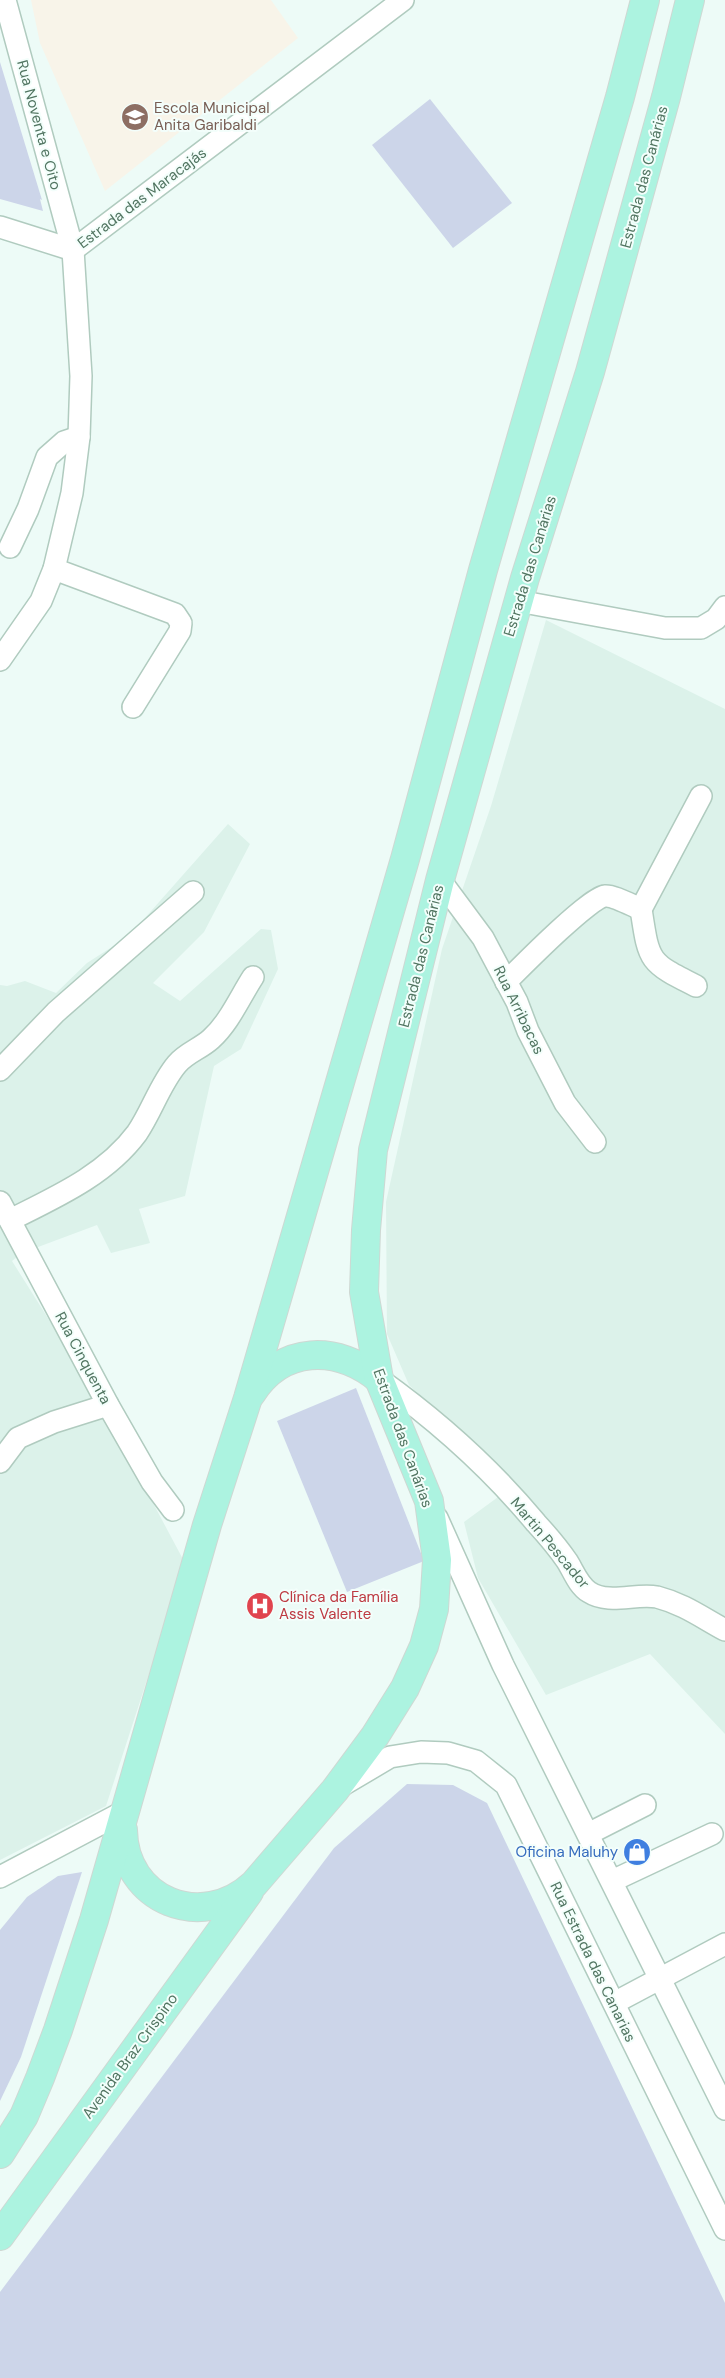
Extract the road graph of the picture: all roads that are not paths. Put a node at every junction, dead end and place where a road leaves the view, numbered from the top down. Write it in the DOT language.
graph roads {
  1 [pos="5,0"];
  2 [pos="403,0"];
  3 [pos="645,0"];
  4 [pos="690,0"];
  5 [pos="0,227"];
  6 [pos="73,250"];
  7 [pos="79,437"];
  8 [pos="10,546"];
  9 [pos="54,569"];
  10 [pos="483,570"];
  11 [pos="521,590"];
  12 [pos="725,607"];
  13 [pos="0,660"];
  14 [pos="133,708"];
  15 [pos="702,796"];
  16 [pos="440,880"];
  17 [pos="193,892"];
  18 [pos="641,909"];
  19 [pos="253,977"];
  20 [pos="506,982"];
  21 [pos="696,986"];
  22 [pos="0,1070"];
  23 [pos="595,1142"];
  24 [pos="5,1211"];
  25 [pos="379,1379"];
  26 [pos="248,1398"];
  27 [pos="108,1405"];
  28 [pos="0,1462"];
  29 [pos="429,1501"];
  30 [pos="173,1510"];
  31 [pos="725,1630"];
  32 [pos="335,1790"];
  33 [pos="645,1805"];
  34 [pos="124,1817"];
  35 [pos="588,1834"];
  36 [pos="712,1834"];
  37 [pos="260,1876"];
  38 [pos="0,1877"];
  39 [pos="612,1881"];
  40 [pos="725,1944"];
  41 [pos="661,1978"];
  42 [pos="614,2002"];
  43 [pos="725,2109"];
  44 [pos="0,2154"];
  45 [pos="725,2229"];
  46 [pos="0,2236"];
  1 -- 6 [label="street, Rua Noventa e Oito"];
  2 -- 6 [label="street, Estrada das Maracajás"];
  3 -- 10 [label="main road"];
  4 -- 11 [label="main road, Estrada das Canárias"];
  5 -- 6 [label="street"];
  6 -- 7 [label="street, Rua Noventa e Oito"];
  7 -- 8 [label="street"];
  7 -- 9 [label="street, Rua Noventa e Oito"];
  9 -- 13 [label="street, Rua Noventa e Oito"];
  9 -- 14 [label="street"];
  10 -- 11 [label="main road"];
  10 -- 26 [label="main road"];
  11 -- 12 [label="street"];
  11 -- 16 [label="main road, Estrada das Canárias"];
  15 -- 18 [label="street"];
  16 -- 20 [label="street, Rua Arribacas"];
  16 -- 25 [label="main road, Estrada das Canárias"];
  17 -- 22 [label="street"];
  18 -- 20 [label="street"];
  18 -- 21 [label="street"];
  19 -- 24 [label="street"];
  20 -- 23 [label="street, Rua Arribacas"];
  24 -- 27 [label="street, Rua Cinquenta"];
  25 -- 26 [label="main road"];
  25 -- 29 [label="main road, Estrada das Canárias"];
  25 -- 31 [label="street, Martin Pescador"];
  26 -- 34 [label="main road"];
  27 -- 28 [label="street"];
  27 -- 30 [label="street, Rua Cinquenta"];
  29 -- 32 [label="main road, Estrada das Canárias"];
  29 -- 35 [label="street"];
  32 -- 37 [label="main road, Estrada das Canárias"];
  32 -- 42 [label="street, Rua Estrada das Canarias"];
  33 -- 35 [label="street"];
  34 -- 37 [label="main road"];
  34 -- 38 [label="street"];
  34 -- 44 [label="main road"];
  35 -- 39 [label="street"];
  36 -- 39 [label="street"];
  37 -- 46 [label="main road, Avenida Braz Crispino"];
  39 -- 41 [label="street"];
  40 -- 41 [label="street"];
  41 -- 42 [label="street"];
  41 -- 43 [label="street"];
  42 -- 45 [label="street, Rua Estrada das Canarias"];
}
